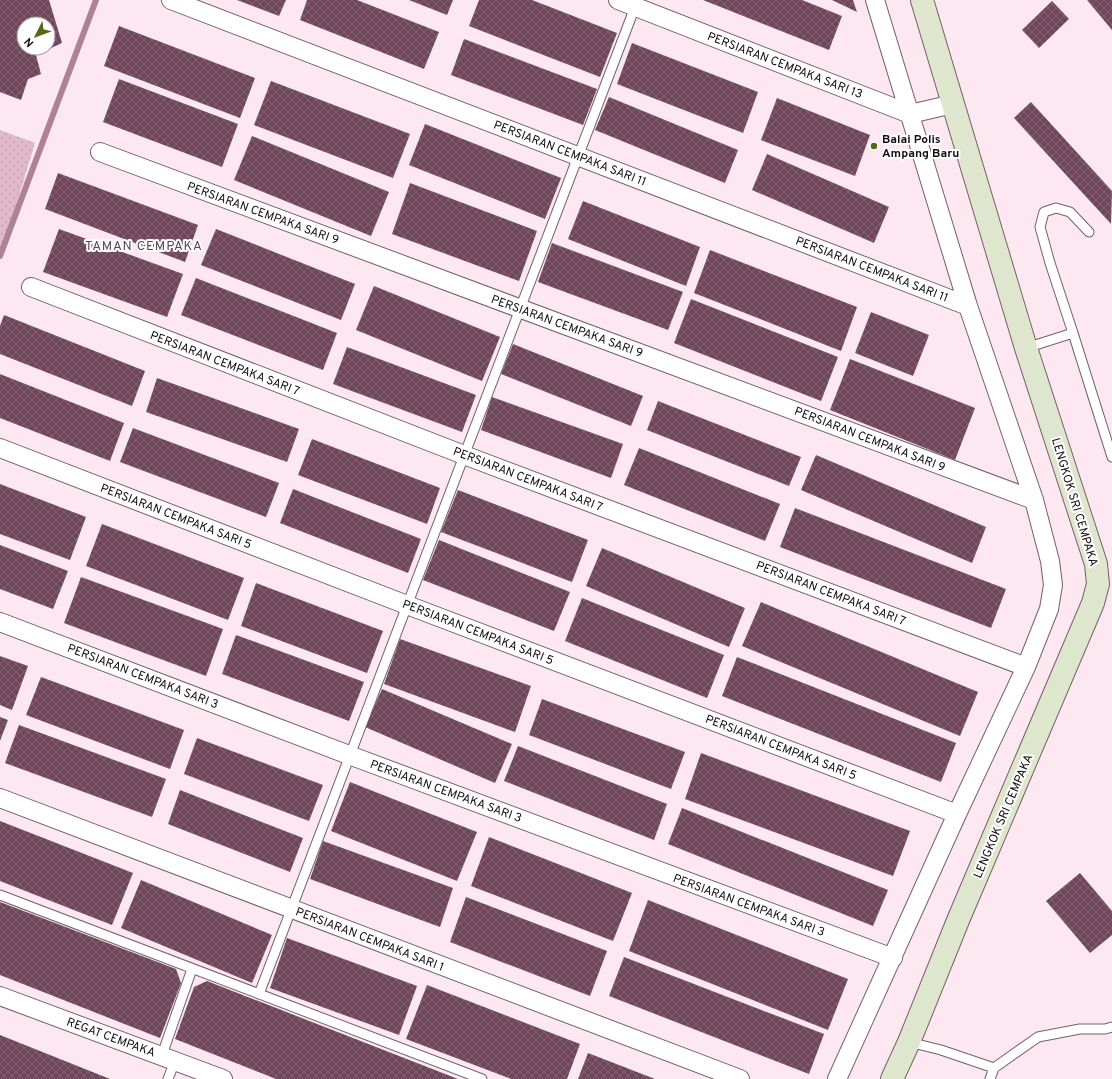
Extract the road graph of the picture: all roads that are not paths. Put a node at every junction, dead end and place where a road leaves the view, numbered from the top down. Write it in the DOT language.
graph roads {
  1 [pos="171,0"];
  2 [pos="618,0"];
  3 [pos="875,0"];
  4 [pos="922,0"];
  5 [pos="635,7"];
  6 [pos="953,104"];
  7 [pos="910,114"];
  8 [pos="100,152"];
  9 [pos="578,156"];
  10 [pos="1089,232"];
  11 [pos="31,287"];
  12 [pos="968,306"];
  13 [pos="520,308"];
  14 [pos="1073,333"];
  15 [pos="1026,348"];
  16 [pos="0,448"];
  17 [pos="464,455"];
  18 [pos="1112,457"];
  19 [pos="1034,500"];
  20 [pos="406,605"];
  21 [pos="0,622"];
  22 [pos="1026,667"];
  23 [pos="349,755"];
  24 [pos="0,798"];
  25 [pos="957,814"];
  26 [pos="0,895"];
  27 [pos="291,909"];
  28 [pos="893,958"];
  29 [pos="192,969"];
  30 [pos="259,994"];
  31 [pos="0,996"];
  32 [pos="1112,1027"];
  33 [pos="909,1042"];
  34 [pos="168,1058"];
  35 [pos="994,1068"];
  36 [pos="168,1079"];
  37 [pos="222,1079"];
  38 [pos="482,1079"];
  39 [pos="740,1079"];
  40 [pos="837,1079"];
  41 [pos="892,1079"];
  42 [pos="990,1079"];
  1 -- 9 [label="street, PERSIARAN CEMPAKA SARI 11"];
  2 -- 5 [label="street, PERSIARAN CEMPAKA SARI 13"];
  3 -- 7 [label="street"];
  4 -- 6 [label="street, LENGKOK SRI CEMPAKA"];
  5 -- 7 [label="street, PERSIARAN CEMPAKA SARI 13"];
  5 -- 9 [label="lane"];
  6 -- 7 [label="street"];
  6 -- 15 [label="street, LENGKOK SRI CEMPAKA"];
  7 -- 12 [label="street"];
  8 -- 13 [label="street, PERSIARAN CEMPAKA SARI 9"];
  9 -- 12 [label="street, PERSIARAN CEMPAKA SARI 11"];
  9 -- 13 [label="lane"];
  10 -- 14 [label="lane"];
  11 -- 17 [label="street, PERSIARAN CEMPAKA SARI 7"];
  12 -- 19 [label="street"];
  13 -- 17 [label="lane"];
  13 -- 19 [label="street, PERSIARAN CEMPAKA SARI 9"];
  14 -- 15 [label="lane"];
  14 -- 18 [label="lane"];
  15 -- 33 [label="street, LENGKOK SRI CEMPAKA"];
  16 -- 20 [label="street, PERSIARAN CEMPAKA SARI 5"];
  17 -- 20 [label="lane"];
  17 -- 22 [label="street, PERSIARAN CEMPAKA SARI 7"];
  19 -- 22 [label="street"];
  20 -- 23 [label="lane"];
  20 -- 25 [label="street, PERSIARAN CEMPAKA SARI 5"];
  21 -- 23 [label="street, PERSIARAN CEMPAKA SARI 3"];
  22 -- 25 [label="street"];
  23 -- 27 [label="lane"];
  23 -- 28 [label="street, PERSIARAN CEMPAKA SARI 3"];
  24 -- 27 [label="street, PERSIARAN CEMPAKA SARI 1"];
  25 -- 28 [label="street"];
  26 -- 29 [label="lane"];
  27 -- 30 [label="lane"];
  27 -- 39 [label="street, PERSIARAN CEMPAKA SARI 1"];
  28 -- 40 [label="street"];
  29 -- 30 [label="lane"];
  29 -- 34 [label="lane"];
  30 -- 38 [label="lane"];
  31 -- 34 [label="street, REGAT CEMPAKA"];
  32 -- 35 [label="lane"];
  33 -- 35 [label="lane"];
  33 -- 41 [label="street, LENGKOK SRI CEMPAKA"];
  34 -- 36 [label="lane"];
  34 -- 37 [label="street, REGAT CEMPAKA"];
  35 -- 42 [label="lane"];
}
